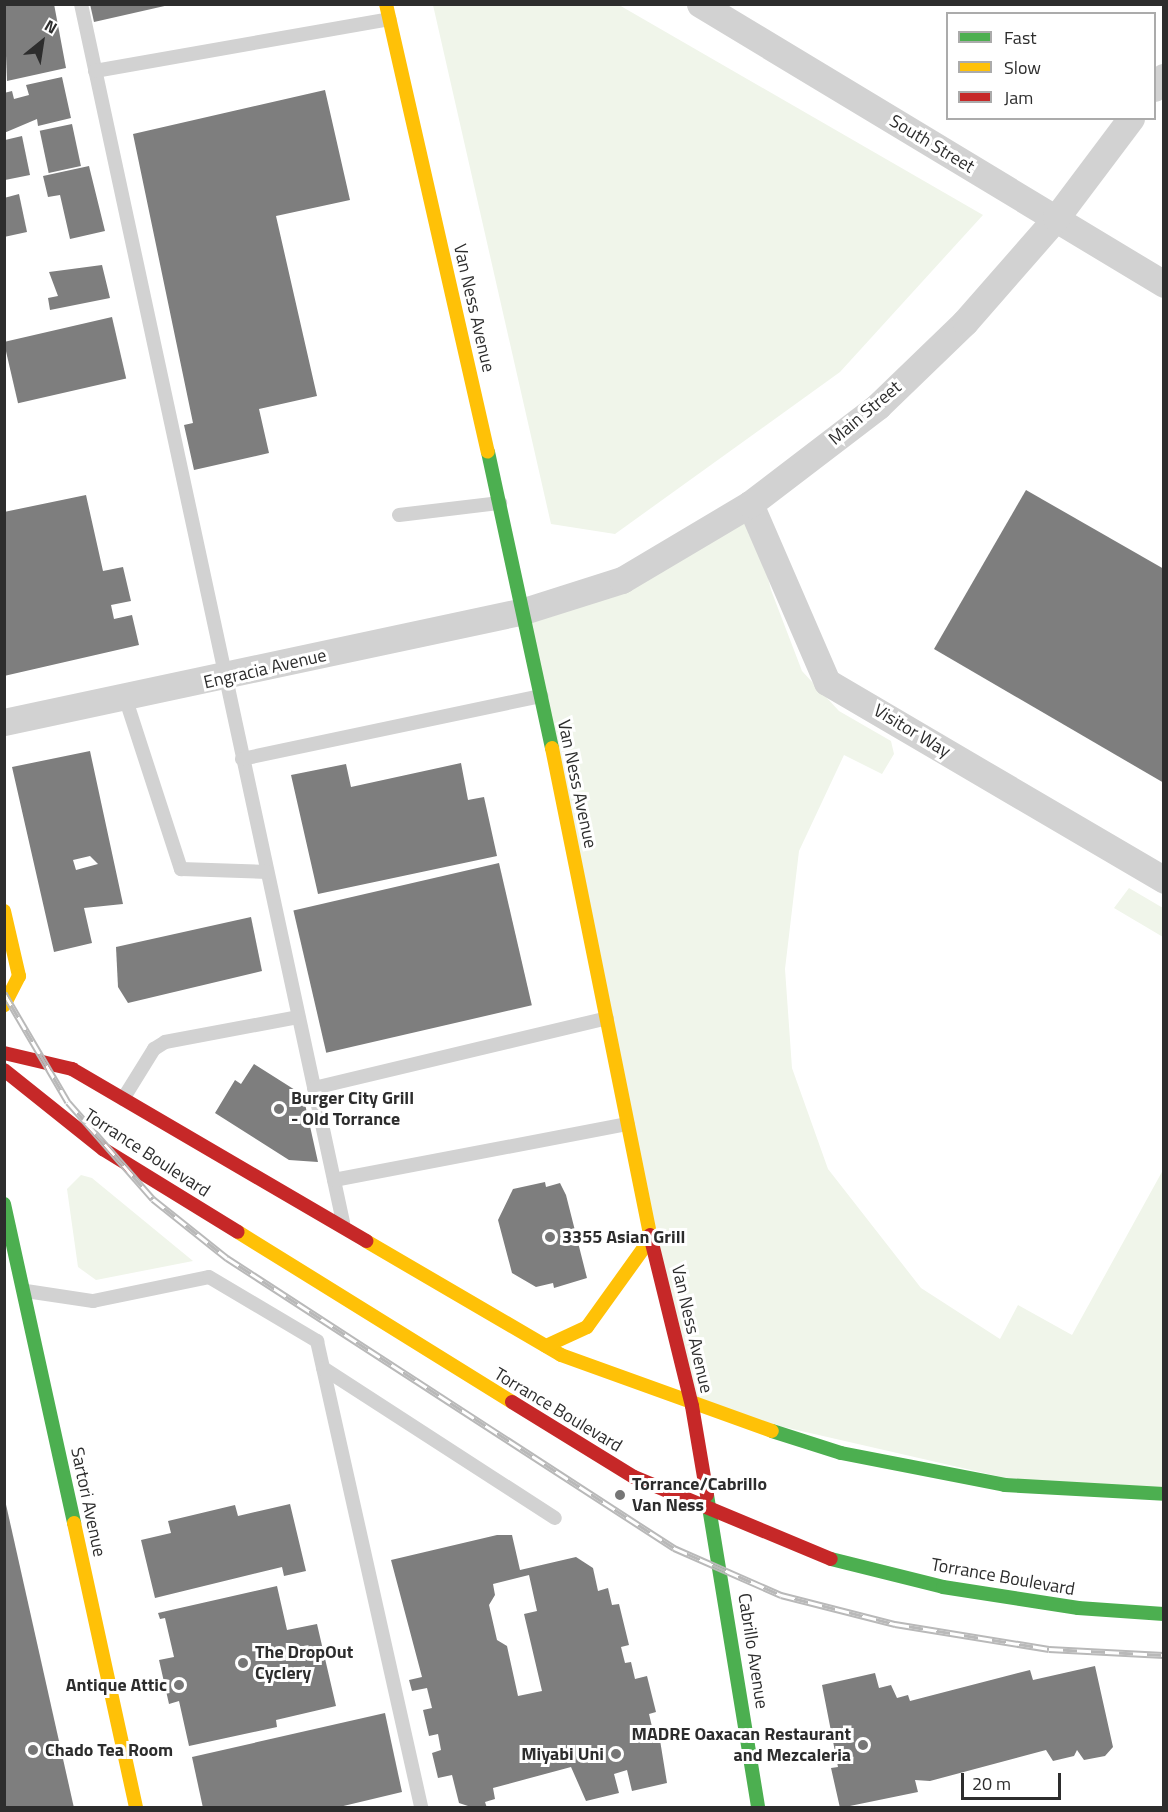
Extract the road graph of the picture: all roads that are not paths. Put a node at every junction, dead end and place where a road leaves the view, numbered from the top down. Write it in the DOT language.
graph roads {
  1 [pos="81,4"];
  2 [pos="386,4"];
  3 [pos="700,4"];
  4 [pos="389,19"];
  5 [pos="95,71"];
  6 [pos="1130,120"];
  7 [pos="1056,218"];
  8 [pos="1164,284"];
  9 [pos="500,503"];
  10 [pos="750,504"];
  11 [pos="399,514"];
  12 [pos="524,611"];
  13 [pos="224,678"];
  14 [pos="541,696"];
  15 [pos="126,700"];
  16 [pos="4,722"];
  17 [pos="242,759"];
  18 [pos="267,872"];
  19 [pos="1164,880"];
  20 [pos="4,911"];
  21 [pos="4,1005"];
  22 [pos="298,1017"];
  23 [pos="607,1018"];
  24 [pos="4,1053"];
  25 [pos="4,1070"];
  26 [pos="314,1088"];
  27 [pos="123,1100"];
  28 [pos="628,1124"];
  29 [pos="334,1180"];
  30 [pos="4,1204"];
  31 [pos="345,1232"];
  32 [pos="651,1238"];
  33 [pos="15,1294"];
  34 [pos="546,1347"];
  35 [pos="323,1368"];
  36 [pos="692,1406"];
  37 [pos="1164,1494"];
  38 [pos="713,1514"];
  39 [pos="555,1518"];
  40 [pos="722,1572"];
  41 [pos="1164,1602"];
  42 [pos="1164,1614"];
  43 [pos="1142,1615"];
  44 [pos="136,1808"];
  45 [pos="421,1808"];
  46 [pos="758,1808"];
  1 -- 5 [label="lane"];
  2 -- 4 [label="main road, Van Ness Avenue"];
  3 -- 7 [label="street, South Street"];
  4 -- 5 [label="lane"];
  4 -- 9 [label="main road, Van Ness Avenue"];
  5 -- 13 [label="lane"];
  6 -- 7 [label="street, Main Street"];
  7 -- 8 [label="street, South Street"];
  7 -- 10 [label="street, Main Street"];
  9 -- 11 [label="lane"];
  9 -- 12 [label="main road, Van Ness Avenue"];
  10 -- 12 [label="street, Main Street"];
  10 -- 19 [label="street, Visitor Way"];
  12 -- 13 [label="street, Engracia Avenue"];
  12 -- 14 [label="main road, Van Ness Avenue"];
  13 -- 15 [label="street, Engracia Avenue"];
  13 -- 17 [label="lane"];
  14 -- 17 [label="lane"];
  14 -- 23 [label="main road, Van Ness Avenue"];
  15 -- 16 [label="street, Engracia Avenue"];
  15 -- 18 [label="lane"];
  17 -- 18 [label="lane"];
  18 -- 22 [label="lane"];
  20 -- 21 [label="main road"];
  22 -- 26 [label="lane"];
  22 -- 27 [label="lane"];
  23 -- 26 [label="lane"];
  23 -- 28 [label="main road, Van Ness Avenue"];
  24 -- 27 [label="main road, Torrance Boulevard"];
  25 -- 38 [label="main road, Torrance Boulevard"];
  26 -- 29 [label="lane"];
  27 -- 31 [label="main road, Torrance Boulevard"];
  28 -- 29 [label="lane"];
  28 -- 32 [label="main road, Van Ness Avenue"];
  29 -- 31 [label="lane"];
  30 -- 33 [label="main road, Sartori Avenue"];
  31 -- 34 [label="main road, Torrance Boulevard"];
  32 -- 34 [label="main road"];
  32 -- 36 [label="main road, Van Ness Avenue"];
  33 -- 35 [label="lane"];
  33 -- 44 [label="main road, Sartori Avenue"];
  34 -- 36 [label="main road, Torrance Boulevard"];
  35 -- 39 [label="lane"];
  35 -- 45 [label="lane"];
  36 -- 37 [label="main road, Torrance Boulevard"];
  36 -- 38 [label="main road, Van Ness Avenue"];
  38 -- 40 [label="main road, Van Ness Avenue"];
  38 -- 43 [label="main road, Torrance Boulevard"];
  40 -- 46 [label="main road, Cabrillo Avenue"];
  41 -- 43 [label="main road"];
  42 -- 43 [label="main road, Torrance Boulevard"];
}
